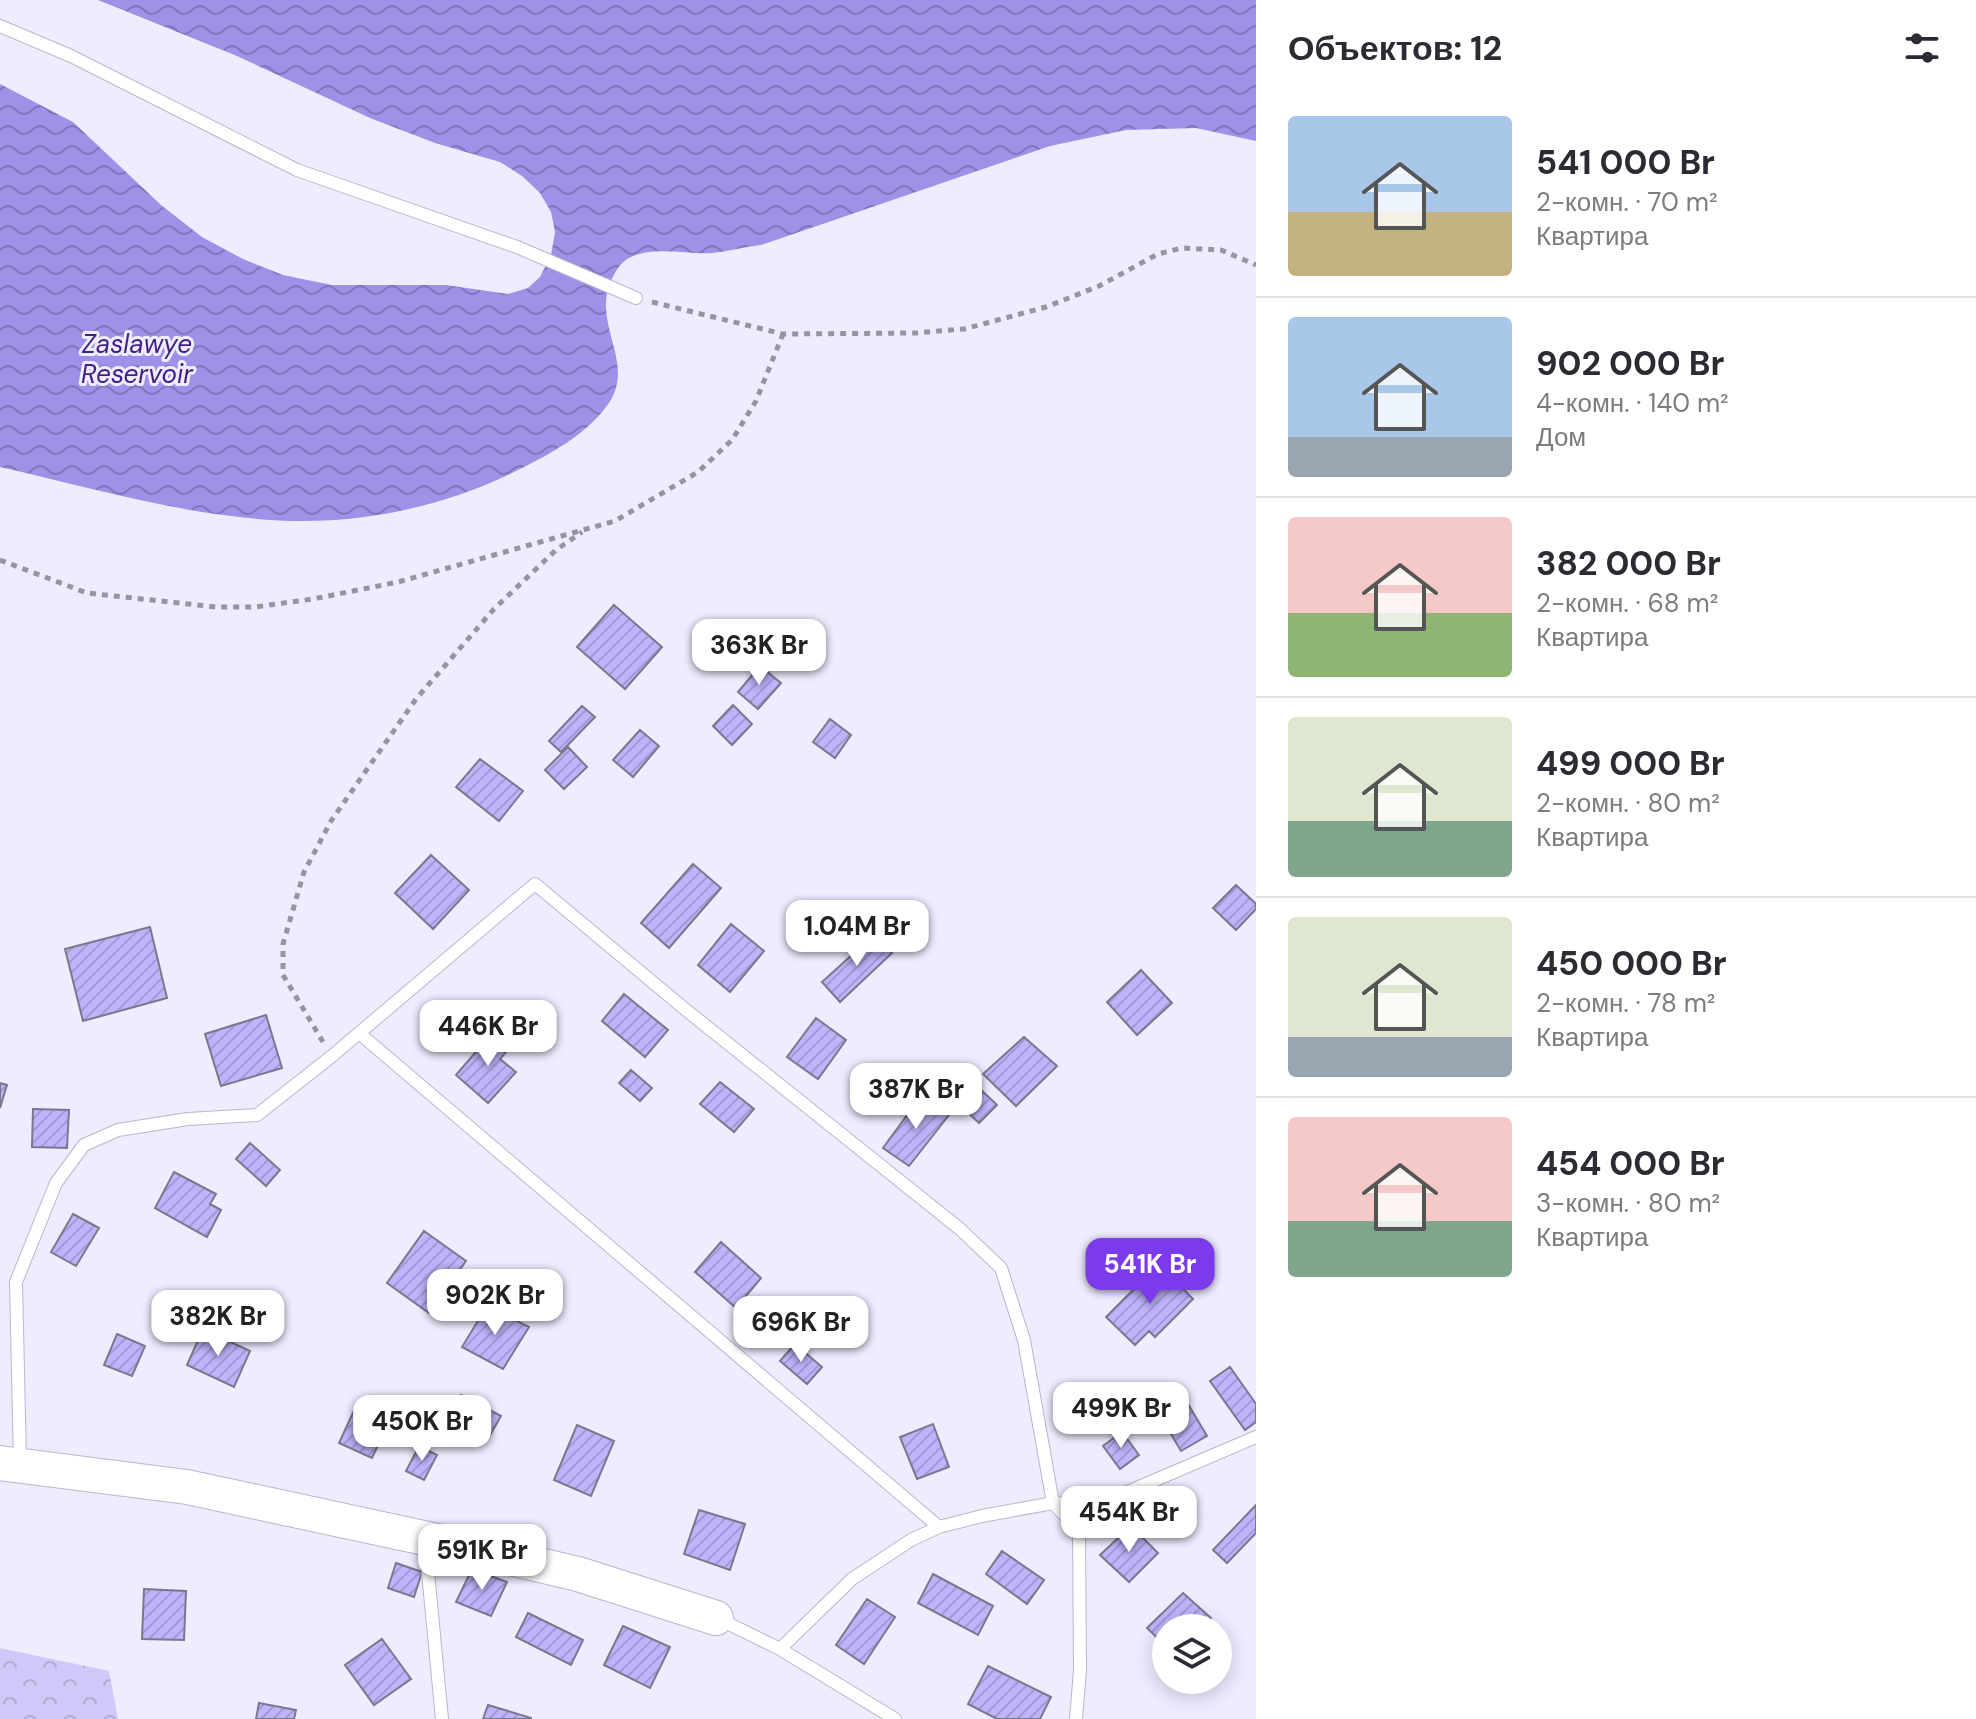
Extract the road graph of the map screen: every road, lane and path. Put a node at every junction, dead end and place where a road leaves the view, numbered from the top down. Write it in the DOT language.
graph roads {
  1 [pos="0,26"];
  2 [pos="1256,265"];
  3 [pos="636,298"];
  4 [pos="783,334"];
  5 [pos="588,527"];
  6 [pos="0,560"];
  7 [pos="359,1033"];
  8 [pos="332,1056"];
  9 [pos="1256,1437"];
  10 [pos="10,1465"];
  11 [pos="1053,1503"];
  12 [pos="939,1527"];
  13 [pos="424,1538"];
  14 [pos="716,1618"];
  15 [pos="780,1649"];
  16 [pos="442,1719"];
  17 [pos="895,1719"];
  18 [pos="1076,1719"];
  1 -- 3 [label="lane"];
  2 -- 4 [label="path"];
  3 -- 4 [label="path"];
  4 -- 5 [label="path"];
  5 -- 6 [label="path"];
  5 -- 8 [label="path"];
  7 -- 8 [label="lane"];
  7 -- 11 [label="lane"];
  7 -- 12 [label="lane"];
  8 -- 10 [label="lane"];
  9 -- 11 [label="lane"];
  10 -- 13 [label="street"];
  11 -- 12 [label="lane"];
  11 -- 18 [label="lane"];
  12 -- 15 [label="lane"];
  13 -- 14 [label="street"];
  13 -- 16 [label="lane"];
  14 -- 15 [label="lane"];
  15 -- 17 [label="lane"];
}
